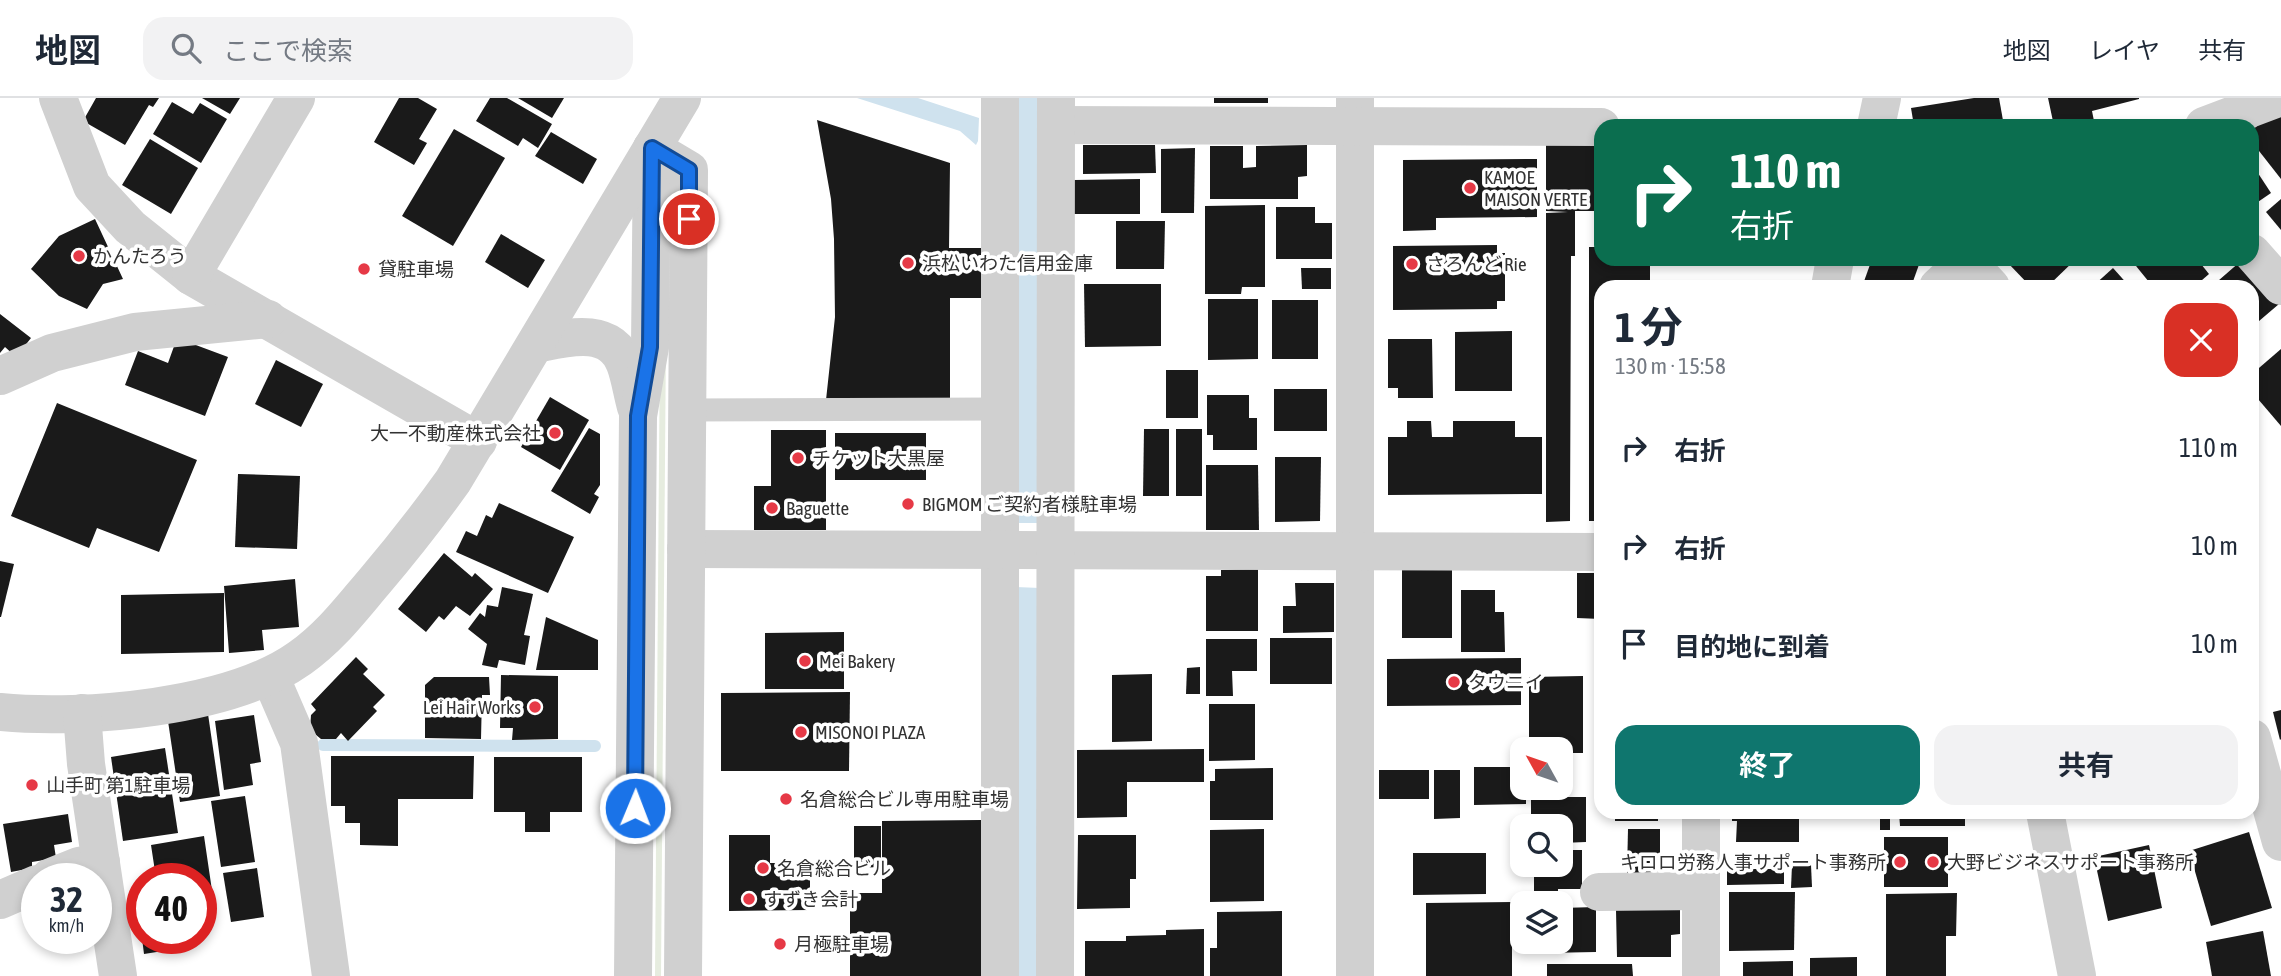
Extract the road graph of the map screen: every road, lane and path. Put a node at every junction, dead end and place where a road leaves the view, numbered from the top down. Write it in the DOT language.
graph roads {
  1 [pos="58,98"];
  2 [pos="296,98"];
  3 [pos="682,98"];
  4 [pos="1000,98"];
  5 [pos="1882,98"];
  6 [pos="2278,98"];
  7 [pos="1056,111"];
  8 [pos="1355,112"];
  9 [pos="1878,119"];
  10 [pos="2222,119"];
  11 [pos="1594,127"];
  12 [pos="652,148"];
  13 [pos="2259,261"];
  14 [pos="1975,269"];
  15 [pos="191,276"];
  16 [pos="1952,280"];
  17 [pos="2281,286"];
  18 [pos="268,319"];
  19 [pos="536,344"];
  20 [pos="0,376"];
  21 [pos="1000,409"];
  22 [pos="687,410"];
  23 [pos="638,416"];
  24 [pos="478,441"];
  25 [pos="686,549"];
  26 [pos="1028,551"];
  27 [pos="1355,551"];
  28 [pos="1594,552"];
  29 [pos="270,676"];
  30 [pos="0,712"];
  31 [pos="82,713"];
  32 [pos="2259,763"];
  33 [pos="1701,819"];
  34 [pos="2046,819"];
  35 [pos="2281,842"];
  36 [pos="101,862"];
  37 [pos="96,863"];
  38 [pos="21,891"];
  39 [pos="1701,891"];
  40 [pos="1599,892"];
  41 [pos="0,900"];
  42 [pos="118,976"];
  43 [pos="331,976"];
  44 [pos="633,976"];
  45 [pos="683,976"];
  46 [pos="1000,976"];
  47 [pos="1055,976"];
  48 [pos="1355,976"];
  49 [pos="1701,976"];
  50 [pos="2077,976"];
  1 -- 15 [label="street"];
  2 -- 15 [label="street"];
  3 -- 12 [label="street"];
  4 -- 21 [label="street"];
  5 -- 9 [label="street"];
  6 -- 10 [label="street"];
  7 -- 8 [label="street"];
  7 -- 26 [label="street"];
  8 -- 11 [label="street"];
  8 -- 27 [label="street"];
  12 -- 19 [label="street"];
  12 -- 22 [label="street"];
  12 -- 23 [label="street"];
  13 -- 17 [label="street"];
  14 -- 16 [label="street"];
  15 -- 18 [label="street"];
  18 -- 20 [label="street"];
  18 -- 24 [label="street"];
  19 -- 23 [label="street"];
  19 -- 24 [label="street"];
  21 -- 22 [label="lane"];
  21 -- 26 [label="street"];
  22 -- 25 [label="street"];
  23 -- 44 [label="street"];
  24 -- 29 [label="street"];
  25 -- 26 [label="street"];
  25 -- 45 [label="street"];
  26 -- 27 [label="street"];
  26 -- 46 [label="street"];
  26 -- 47 [label="street"];
  27 -- 28 [label="street"];
  27 -- 48 [label="street"];
  29 -- 31 [label="street"];
  29 -- 43 [label="street"];
  30 -- 31 [label="street"];
  31 -- 36 [label="street"];
  32 -- 35 [label="street"];
  33 -- 39 [label="street"];
  34 -- 50 [label="street"];
  36 -- 37 [label="street"];
  36 -- 42 [label="street"];
  38 -- 41 [label="street"];
  39 -- 40 [label="street"];
  39 -- 49 [label="street"];
}
